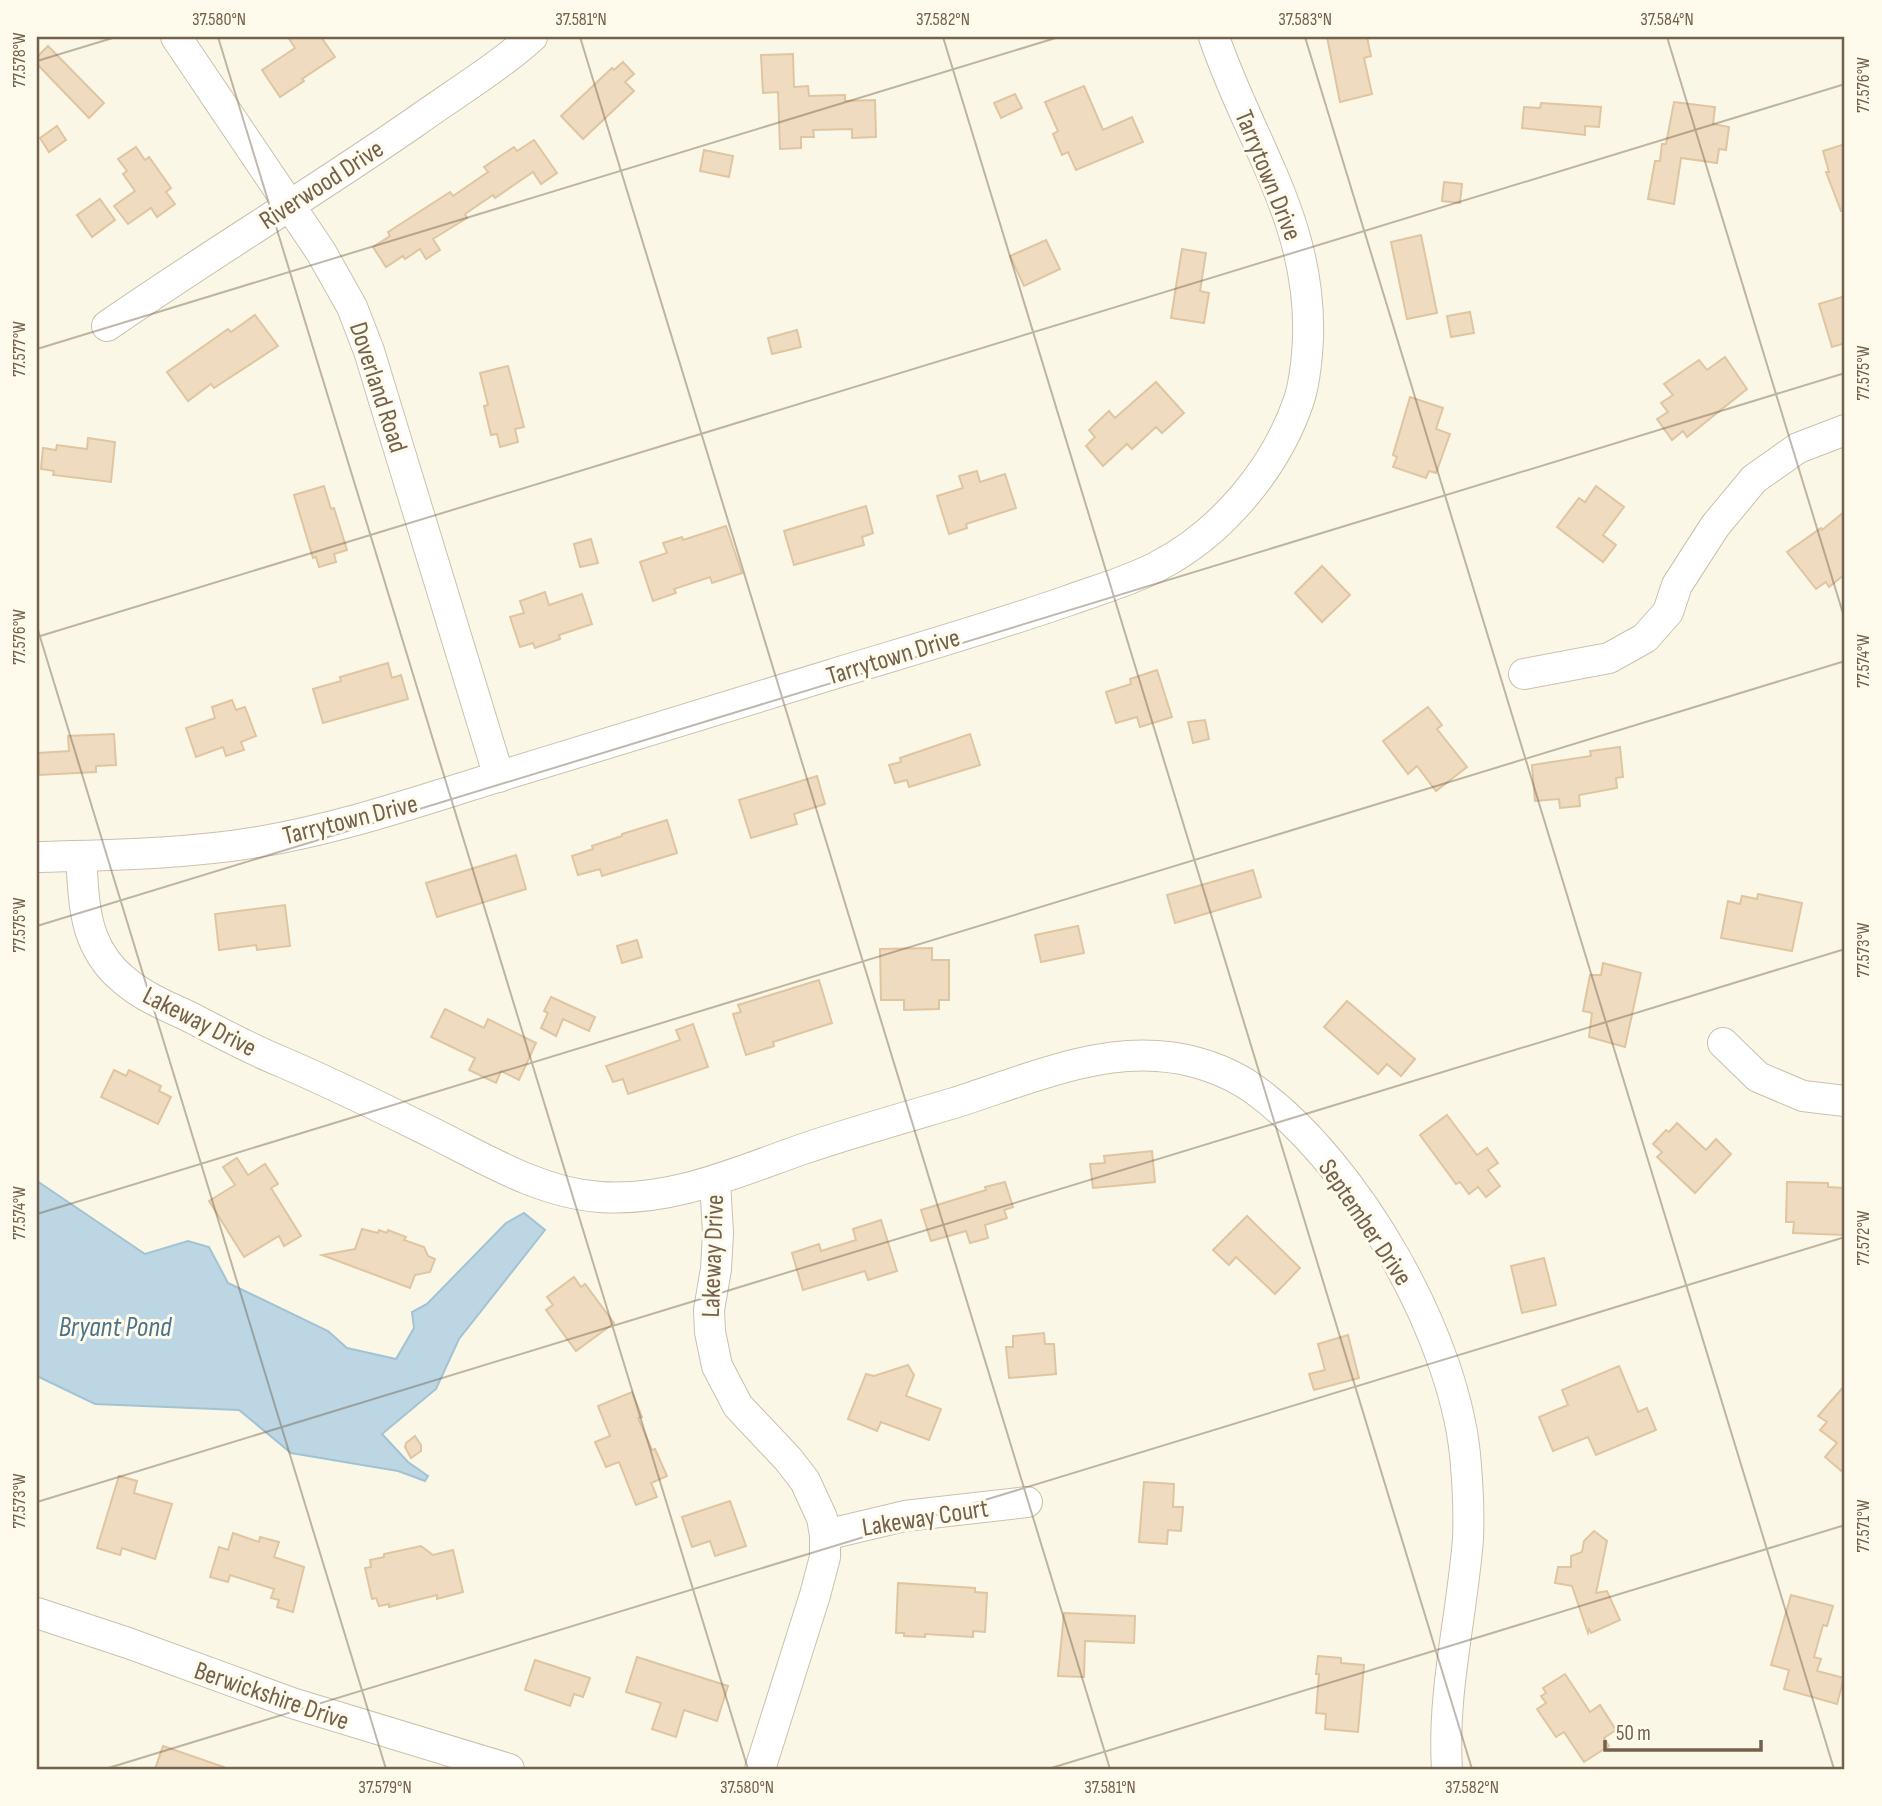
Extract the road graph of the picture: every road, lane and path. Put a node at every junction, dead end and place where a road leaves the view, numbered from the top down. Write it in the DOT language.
graph roads {
  1 [pos="176,37"];
  2 [pos="532,37"];
  3 [pos="1214,37"];
  4 [pos="290,205"];
  5 [pos="107,326"];
  6 [pos="1845,430"];
  7 [pos="1524,674"];
  8 [pos="499,777"];
  9 [pos="81,856"];
  10 [pos="37,857"];
  11 [pos="1723,1043"];
  12 [pos="1845,1101"];
  13 [pos="715,1181"];
  14 [pos="1027,1502"];
  15 [pos="825,1535"];
  16 [pos="37,1613"];
  17 [pos="509,1769"];
  18 [pos="760,1769"];
  19 [pos="1447,1769"];
  1 -- 4 [label="street, Doverland Road"];
  2 -- 4 [label="street, Riverwood Drive"];
  3 -- 8 [label="street, Tarrytown Drive"];
  4 -- 5 [label="street, Riverwood Drive"];
  4 -- 8 [label="street, Doverland Road"];
  6 -- 7 [label="street"];
  8 -- 9 [label="street, Tarrytown Drive"];
  9 -- 10 [label="street, Tarrytown Drive"];
  9 -- 13 [label="street, Lakeway Drive"];
  11 -- 12 [label="street"];
  13 -- 15 [label="street, Lakeway Drive"];
  13 -- 19 [label="street, September Drive"];
  14 -- 15 [label="street, Lakeway Court"];
  15 -- 18 [label="street, Lakeway Drive"];
  16 -- 17 [label="street, Berwickshire Drive"];
}
